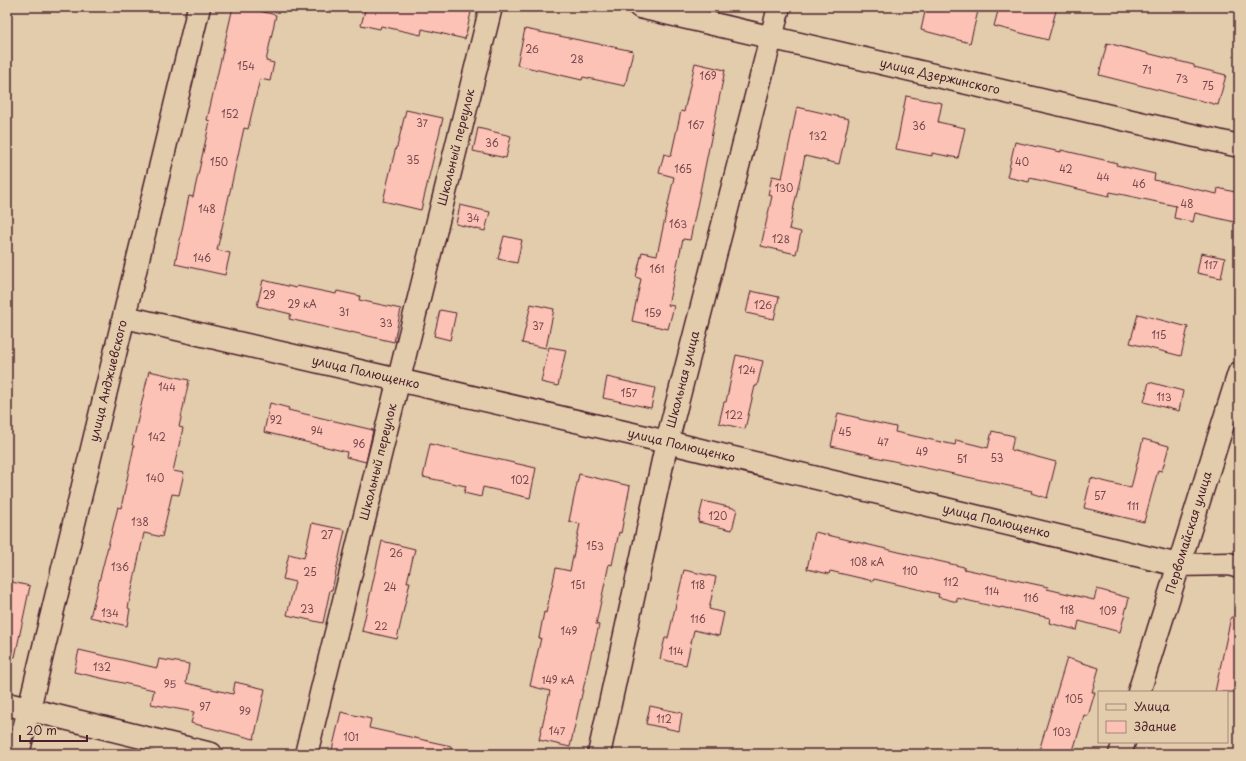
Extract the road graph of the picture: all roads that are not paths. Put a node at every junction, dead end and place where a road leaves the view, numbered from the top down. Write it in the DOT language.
graph roads {
  1 [pos="199,7"];
  2 [pos="492,7"];
  3 [pos="640,7"];
  4 [pos="779,7"];
  5 [pos="772,37"];
  6 [pos="1239,146"];
  7 [pos="124,318"];
  8 [pos="1239,373"];
  9 [pos="398,380"];
  10 [pos="667,442"];
  11 [pos="1178,564"];
  12 [pos="1239,567"];
  13 [pos="1139,691"];
  14 [pos="7,704"];
  15 [pos="30,710"];
  16 [pos="1124,743"];
  17 [pos="18,754"];
  18 [pos="211,754"];
  19 [pos="306,754"];
  20 [pos="599,754"];
  21 [pos="1120,754"];
  1 -- 7 [label="street, улица Анджиевского"];
  2 -- 9 [label="street, Школьный переулок"];
  3 -- 5 [label="street, улица Дзержинского"];
  4 -- 5 [label="street, Школьная улица"];
  5 -- 6 [label="street, улица Дзержинского"];
  5 -- 10 [label="street, Школьная улица"];
  7 -- 9 [label="street, улица Полющенко"];
  7 -- 15 [label="street, улица Анджиевского"];
  8 -- 11 [label="street, Первомайская улица"];
  9 -- 10 [label="street, улица Полющенко"];
  9 -- 19 [label="street, Школьный переулок"];
  10 -- 11 [label="street, улица Полющенко"];
  10 -- 20 [label="street, Школьная улица"];
  11 -- 12 [label="street, улица Полющенко"];
  11 -- 13 [label="street, Первомайская улица"];
  14 -- 15 [label="street"];
  15 -- 17 [label="street, улица Анджиевского"];
  15 -- 18 [label="street"];
  16 -- 21 [label="street"];
}
